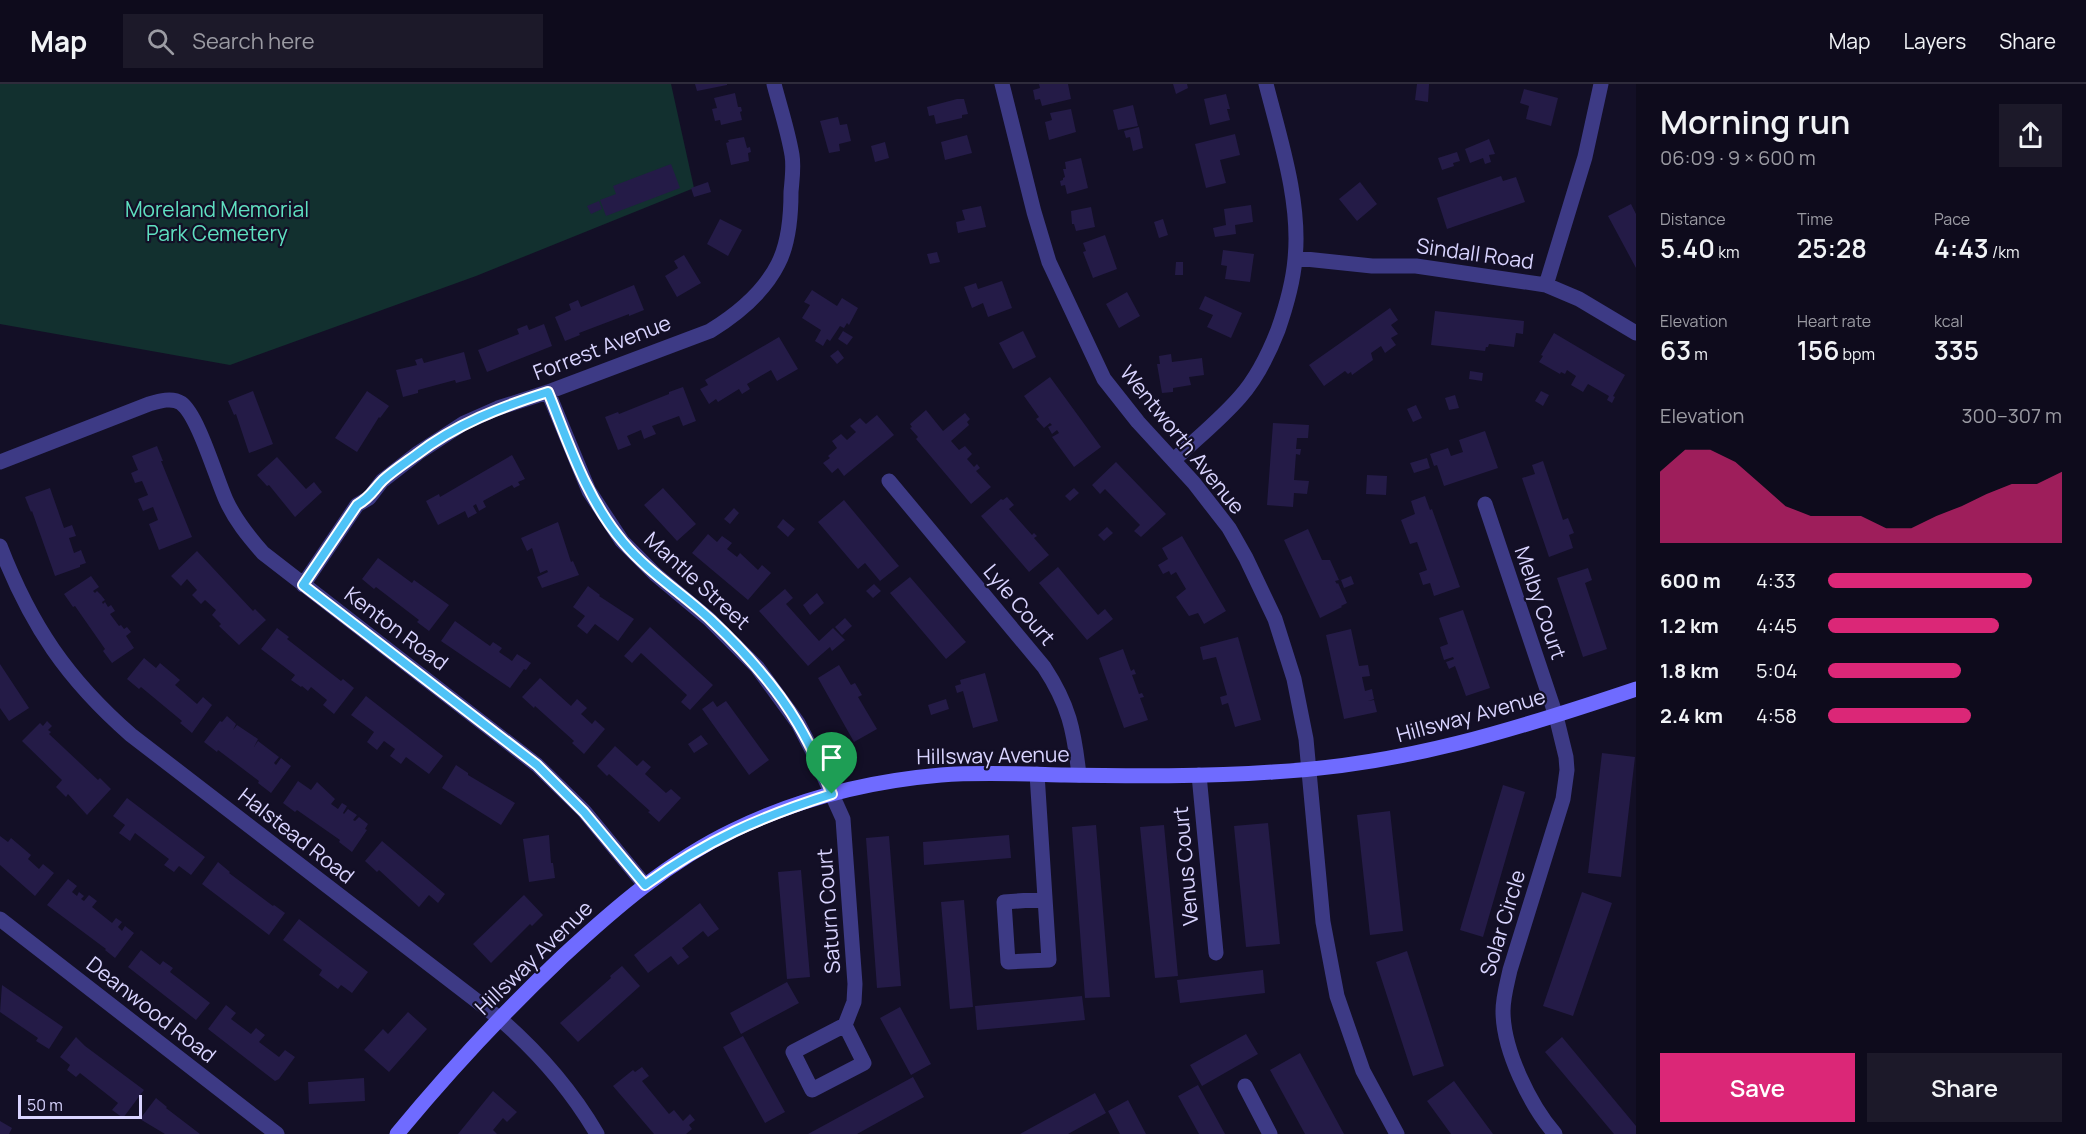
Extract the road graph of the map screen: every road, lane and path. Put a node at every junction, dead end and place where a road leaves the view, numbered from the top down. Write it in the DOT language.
graph roads {
  1 [pos="774,84"];
  2 [pos="1002,84"];
  3 [pos="1266,84"];
  4 [pos="1601,84"];
  5 [pos="1296,258"];
  6 [pos="1546,285"];
  7 [pos="1636,333"];
  8 [pos="548,392"];
  9 [pos="1174,460"];
  10 [pos="0,462"];
  11 [pos="889,480"];
  12 [pos="1485,504"];
  13 [pos="0,546"];
  14 [pos="303,585"];
  15 [pos="1636,689"];
  16 [pos="1556,716"];
  17 [pos="1310,769"];
  18 [pos="1037,774"];
  19 [pos="1078,775"];
  20 [pos="1199,775"];
  21 [pos="832,794"];
  22 [pos="645,885"];
  23 [pos="1045,899"];
  24 [pos="0,919"];
  25 [pos="1216,953"];
  26 [pos="499,1018"];
  27 [pos="845,1025"];
  28 [pos="1245,1086"];
  29 [pos="277,1134"];
  30 [pos="397,1134"];
  31 [pos="597,1134"];
  32 [pos="1270,1134"];
  33 [pos="1397,1134"];
  34 [pos="1555,1134"];
  1 -- 8 [label="street, Forrest Avenue"];
  2 -- 9 [label="street, Wentworth Avenue"];
  3 -- 5 [label="street"];
  4 -- 6 [label="street"];
  5 -- 6 [label="street, Sindall Road"];
  5 -- 9 [label="street"];
  6 -- 7 [label="street, Sindall Road"];
  8 -- 14 [label="street, Forrest Avenue"];
  8 -- 21 [label="street, Mantle Street"];
  9 -- 17 [label="street, Wentworth Avenue"];
  10 -- 14 [label="street, Kenton Road"];
  11 -- 19 [label="street, Lyle Court"];
  12 -- 16 [label="street, Melby Court"];
  13 -- 26 [label="street, Halstead Road"];
  14 -- 22 [label="street, Kenton Road"];
  15 -- 16 [label="street, Hillsway Avenue"];
  16 -- 17 [label="street, Hillsway Avenue"];
  16 -- 34 [label="street, Solar Circle"];
  17 -- 20 [label="street, Hillsway Avenue"];
  17 -- 33 [label="street, Wentworth Avenue"];
  18 -- 19 [label="street, Hillsway Avenue"];
  18 -- 21 [label="street, Hillsway Avenue"];
  18 -- 23 [label="street"];
  19 -- 20 [label="street, Hillsway Avenue"];
  20 -- 25 [label="street, Venus Court"];
  21 -- 22 [label="street, Hillsway Avenue"];
  21 -- 27 [label="street, Saturn Court"];
  22 -- 26 [label="street, Hillsway Avenue"];
  23 -- 23 [label="street"];
  24 -- 29 [label="street, Deanwood Road"];
  26 -- 30 [label="street, Hillsway Avenue"];
  26 -- 31 [label="street, Halstead Road"];
  27 -- 27 [label="street"];
  28 -- 32 [label="street"];
}
